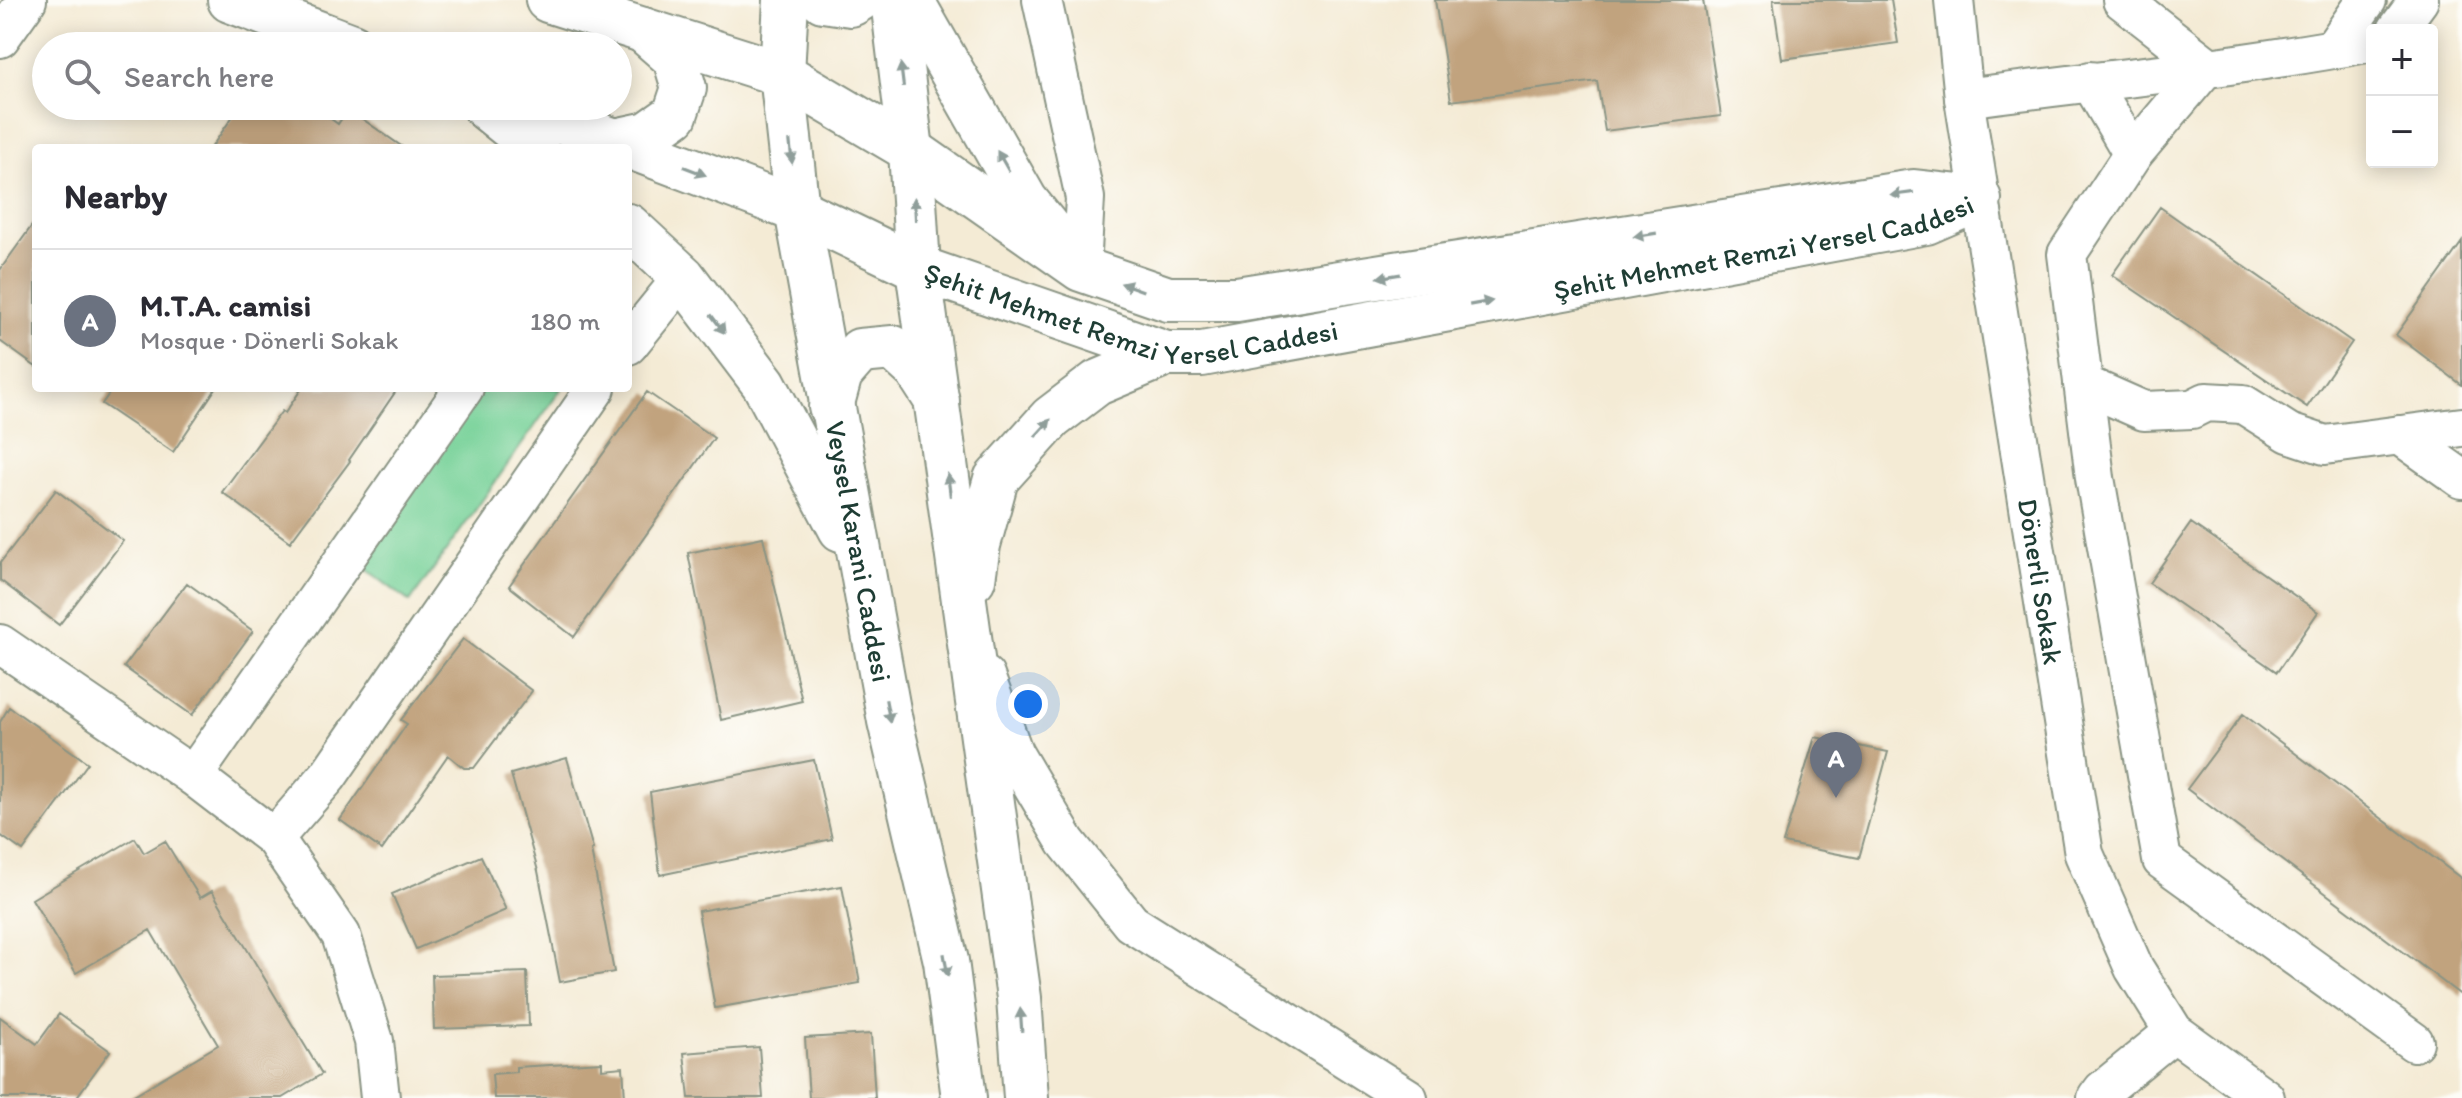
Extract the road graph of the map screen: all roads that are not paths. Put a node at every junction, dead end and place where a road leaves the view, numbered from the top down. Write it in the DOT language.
graph roads {
  1 [pos="27,0"];
  2 [pos="230,0"];
  3 [pos="548,0"];
  4 [pos="786,0"];
  5 [pos="823,0"];
  6 [pos="858,0"];
  7 [pos="893,0"];
  8 [pos="911,0"];
  9 [pos="1042,0"];
  10 [pos="1954,0"];
  11 [pos="2122,0"];
  12 [pos="2367,0"];
  13 [pos="2419,0"];
  14 [pos="2401,24"];
  15 [pos="643,30"];
  16 [pos="315,32"];
  17 [pos="0,38"];
  18 [pos="2366,43"];
  19 [pos="2333,49"];
  20 [pos="2207,66"];
  21 [pos="782,74"];
  22 [pos="2090,81"];
  23 [pos="1964,98"];
  24 [pos="501,120"];
  25 [pos="556,120"];
  26 [pos="615,141"];
  27 [pos="531,144"];
  28 [pos="623,144"];
  29 [pos="632,147"];
  30 [pos="911,150"];
  31 [pos="2133,154"];
  32 [pos="1979,199"];
  33 [pos="797,210"];
  34 [pos="632,230"];
  35 [pos="918,268"];
  36 [pos="1081,269"];
  37 [pos="683,277"];
  38 [pos="632,340"];
  39 [pos="1166,354"];
  40 [pos="2083,384"];
  41 [pos="461,392"];
  42 [pos="593,392"];
  43 [pos="938,403"];
  44 [pos="831,407"];
  45 [pos="2462,427"];
  46 [pos="2400,435"];
  47 [pos="2462,479"];
  48 [pos="862,569"];
  49 [pos="966,625"];
  50 [pos="0,644"];
  51 [pos="193,776"];
  52 [pos="274,838"];
  53 [pos="2174,1032"];
  54 [pos="2414,1042"];
  55 [pos="1392,1093"];
  56 [pos="380,1098"];
  57 [pos="964,1098"];
  58 [pos="1026,1098"];
  59 [pos="2097,1098"];
  60 [pos="2265,1098"];
  1 -- 17 [label="street"];
  2 -- 16 [label="main road"];
  3 -- 15 [label="main road, Şehit Mehmet Remzi Yersel Caddesi"];
  4 -- 21 [label="main road, Veysel Karani Caddesi"];
  5 -- 6 [label="main road"];
  30 -- 7 [label="main road, one-way"];
  36 -- 8 [label="main road, one-way"];
  9 -- 36 [label="street"];
  10 -- 23 [label="street, Dönerli Sokak"];
  11 -- 20 [label="street"];
  12 -- 19 [label="street"];
  13 -- 14 [label="street"];
  15 -- 21 [label="main road, Şehit Mehmet Remzi Yersel Caddesi"];
  15 -- 26 [label="main road"];
  18 -- 19 [label="street"];
  19 -- 20 [label="street"];
  20 -- 22 [label="street"];
  20 -- 31 [label="street"];
  21 -- 30 [label="main road, Şehit Mehmet Remzi Yersel Caddesi"];
  21 -- 33 [label="main road, Veysel Karani Caddesi, one-way"];
  22 -- 23 [label="street"];
  22 -- 31 [label="street"];
  23 -- 32 [label="street, Dönerli Sokak"];
  24 -- 27 [label="main road"];
  25 -- 26 [label="main road, Şehit Mehmet Remzi Yersel Caddesi"];
  26 -- 28 [label="main road, Şehit Mehmet Remzi Yersel Caddesi, one-way"];
  29 -- 33 [label="main road, Şehit Mehmet Remzi Yersel Caddesi, one-way"];
  35 -- 30 [label="main road, one-way"];
  30 -- 36 [label="main road, Şehit Mehmet Remzi Yersel Caddesi"];
  31 -- 40 [label="street"];
  32 -- 36 [label="main road, Şehit Mehmet Remzi Yersel Caddesi, one-way"];
  39 -- 32 [label="main road, Şehit Mehmet Remzi Yersel Caddesi, one-way"];
  32 -- 53 [label="street, Dönerli Sokak"];
  33 -- 35 [label="main road, Şehit Mehmet Remzi Yersel Caddesi"];
  33 -- 44 [label="main road, Veysel Karani Caddesi"];
  34 -- 37 [label="main road"];
  35 -- 39 [label="main road, Şehit Mehmet Remzi Yersel Caddesi"];
  35 -- 43 [label="main road"];
  37 -- 38 [label="street"];
  37 -- 48 [label="main road, one-way"];
  49 -- 39 [label="main road, one-way"];
  40 -- 46 [label="street"];
  40 -- 54 [label="street"];
  41 -- 51 [label="street"];
  42 -- 52 [label="street"];
  43 -- 44 [label="main road"];
  49 -- 43 [label="main road, one-way"];
  44 -- 48 [label="main road, Veysel Karani Caddesi"];
  45 -- 46 [label="street"];
  46 -- 47 [label="street"];
  48 -- 57 [label="main road, Veysel Karani Caddesi, one-way"];
  49 -- 55 [label="street"];
  58 -- 49 [label="main road, one-way"];
  50 -- 51 [label="street"];
  51 -- 52 [label="street"];
  52 -- 56 [label="street"];
  53 -- 59 [label="street"];
  53 -- 60 [label="street, Dönerli Sokak"];
}
